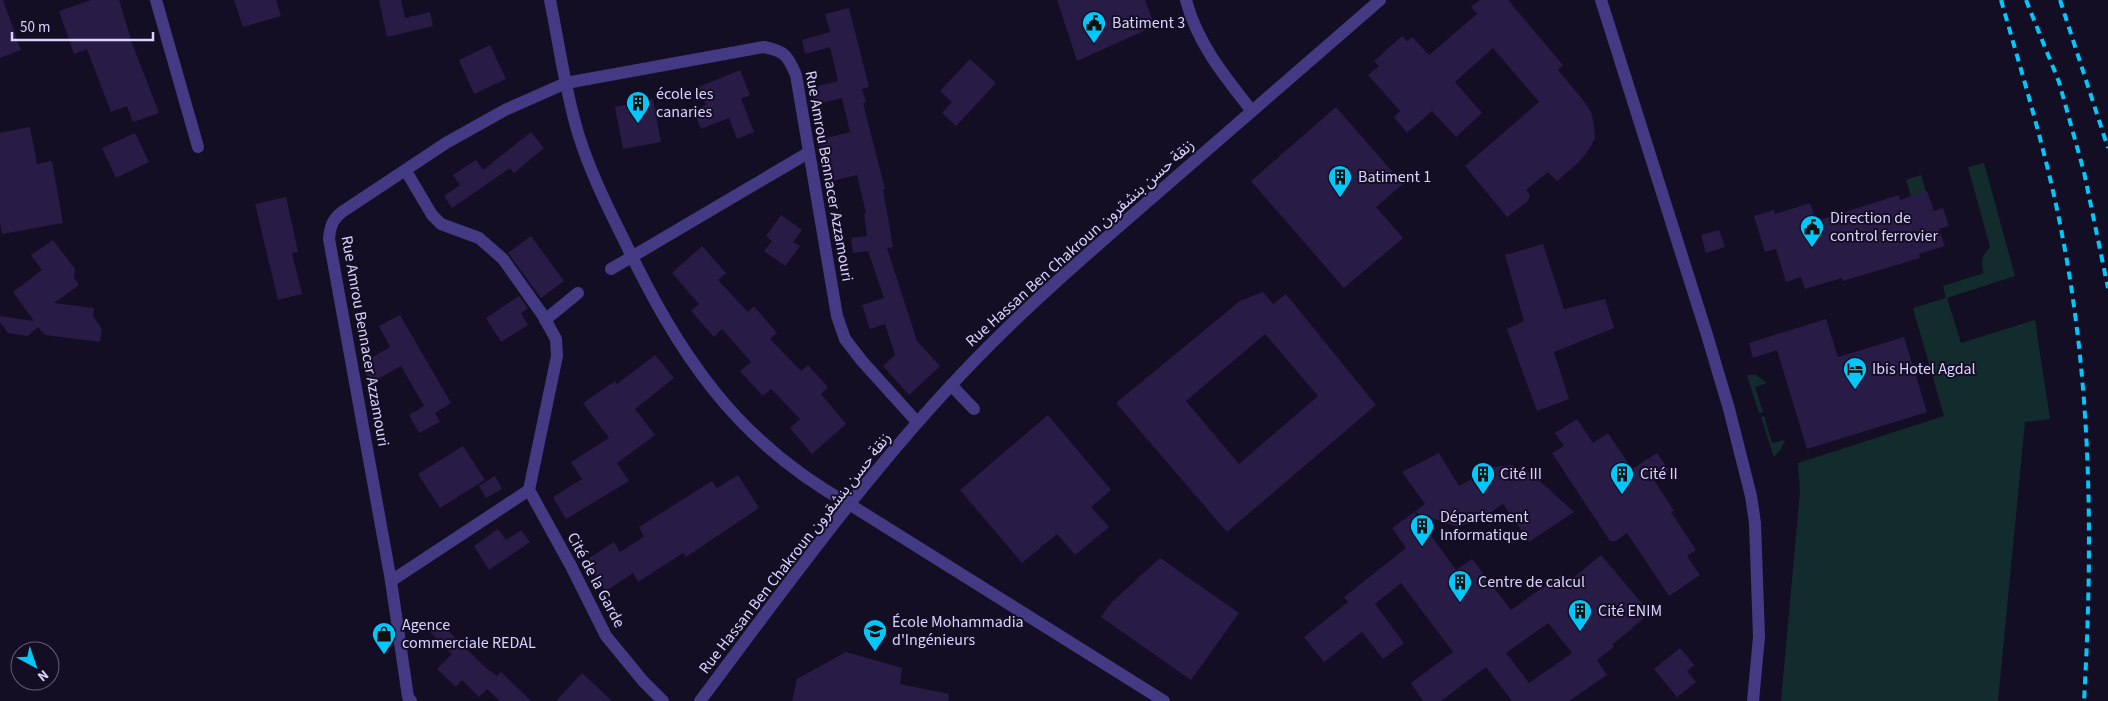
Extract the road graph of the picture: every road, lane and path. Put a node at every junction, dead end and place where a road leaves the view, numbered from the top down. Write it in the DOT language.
graph roads {
  1 [pos="156,0"];
  2 [pos="550,0"];
  3 [pos="1186,0"];
  4 [pos="1380,0"];
  5 [pos="1601,0"];
  6 [pos="566,82"];
  7 [pos="1252,110"];
  8 [pos="198,148"];
  9 [pos="808,154"];
  10 [pos="406,171"];
  11 [pos="632,257"];
  12 [pos="611,269"];
  13 [pos="578,293"];
  14 [pos="545,320"];
  15 [pos="951,385"];
  16 [pos="974,409"];
  17 [pos="917,422"];
  18 [pos="529,490"];
  19 [pos="849,504"];
  20 [pos="391,581"];
  21 [pos="409,700"];
  22 [pos="663,701"];
  23 [pos="700,701"];
  24 [pos="1164,701"];
  25 [pos="1754,701"];
  1 -- 8 [label="street"];
  2 -- 6 [label="street"];
  3 -- 7 [label="street"];
  4 -- 7 [label="street, Rue Hassan Ben Chakroun زنقة حسن بنشقرون"];
  5 -- 25 [label="street"];
  6 -- 9 [label="street, Rue Amrou Bennacer Azzamouri"];
  6 -- 10 [label="street, Rue Amrou Bennacer Azzamouri"];
  6 -- 11 [label="street"];
  7 -- 15 [label="street, Rue Hassan Ben Chakroun زنقة حسن بنشقرون"];
  9 -- 11 [label="street"];
  9 -- 17 [label="street, Rue Amrou Bennacer Azzamouri"];
  10 -- 14 [label="street"];
  10 -- 20 [label="street, Rue Amrou Bennacer Azzamouri"];
  11 -- 12 [label="street"];
  11 -- 19 [label="street"];
  13 -- 14 [label="street"];
  14 -- 18 [label="street"];
  15 -- 16 [label="street"];
  15 -- 17 [label="street, Rue Hassan Ben Chakroun زنقة حسن بنشقرون"];
  17 -- 19 [label="street, Rue Hassan Ben Chakroun زنقة حسن بنشقرون"];
  18 -- 20 [label="street"];
  18 -- 22 [label="street, Cité de la Garde"];
  19 -- 23 [label="street, Rue Hassan Ben Chakroun زنقة حسن بنشقرون"];
  19 -- 24 [label="street"];
  20 -- 21 [label="street, Rue Amrou Bennacer Azzamouri"];
}
